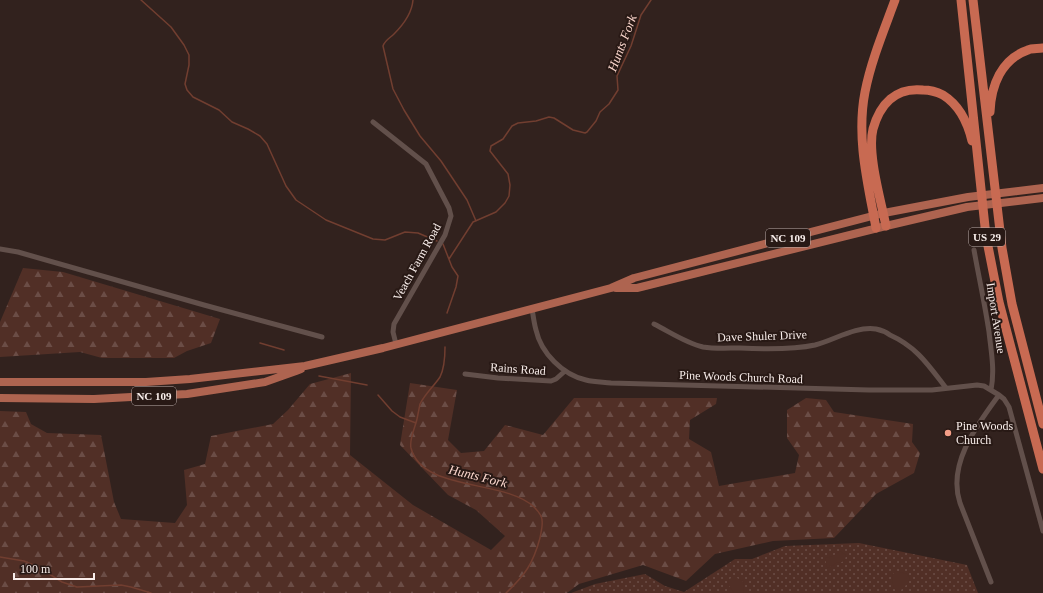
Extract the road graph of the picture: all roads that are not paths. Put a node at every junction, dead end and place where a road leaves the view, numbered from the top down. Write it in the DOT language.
graph roads {
  1 [pos="895,0"];
  2 [pos="961,0"];
  3 [pos="973,0"];
  4 [pos="1043,48"];
  5 [pos="373,122"];
  6 [pos="989,143"];
  7 [pos="979,165"];
  8 [pos="1043,188"];
  9 [pos="1043,198"];
  10 [pos="884,213"];
  11 [pos="874,216"];
  12 [pos="886,226"];
  13 [pos="876,228"];
  14 [pos="0,249"];
  15 [pos="974,250"];
  16 [pos="611,288"];
  17 [pos="532,308"];
  18 [pos="654,324"];
  19 [pos="322,337"];
  20 [pos="396,344"];
  21 [pos="305,366"];
  22 [pos="565,370"];
  23 [pos="465,374"];
  24 [pos="0,382"];
  25 [pos="946,388"];
  26 [pos="990,390"];
  27 [pos="999,395"];
  28 [pos="0,398"];
  29 [pos="1043,424"];
  30 [pos="1043,469"];
  31 [pos="1043,531"];
  32 [pos="991,582"];
  1 -- 11 [label="highway"];
  2 -- 7 [label="highway, US 29"];
  3 -- 6 [label="highway, US 29"];
  4 -- 6 [label="highway"];
  5 -- 20 [label="street, Veach Farm Road"];
  6 -- 29 [label="highway, US 29"];
  7 -- 10 [label="highway"];
  7 -- 30 [label="highway, US 29"];
  8 -- 10 [label="main road, NC 109"];
  9 -- 12 [label="main road, NC 109"];
  10 -- 11 [label="main road, NC 109"];
  10 -- 12 [label="highway"];
  11 -- 13 [label="highway"];
  11 -- 16 [label="main road, NC 109"];
  12 -- 13 [label="main road, NC 109"];
  13 -- 16 [label="main road, NC 109"];
  14 -- 19 [label="street"];
  15 -- 26 [label="street, Import Avenue"];
  16 -- 17 [label="main road, NC 109"];
  17 -- 20 [label="main road, NC 109"];
  17 -- 22 [label="street, Pine Woods Church Road"];
  18 -- 25 [label="street, Dave Shuler Drive"];
  20 -- 21 [label="main road, NC 109"];
  21 -- 24 [label="main road, NC 109"];
  21 -- 28 [label="main road, NC 109"];
  22 -- 23 [label="street, Rains Road"];
  22 -- 25 [label="street, Pine Woods Church Road"];
  25 -- 26 [label="street, Pine Woods Church Road"];
  26 -- 27 [label="street, Pine Woods Church Road"];
  27 -- 31 [label="street"];
  27 -- 32 [label="street"];
}
